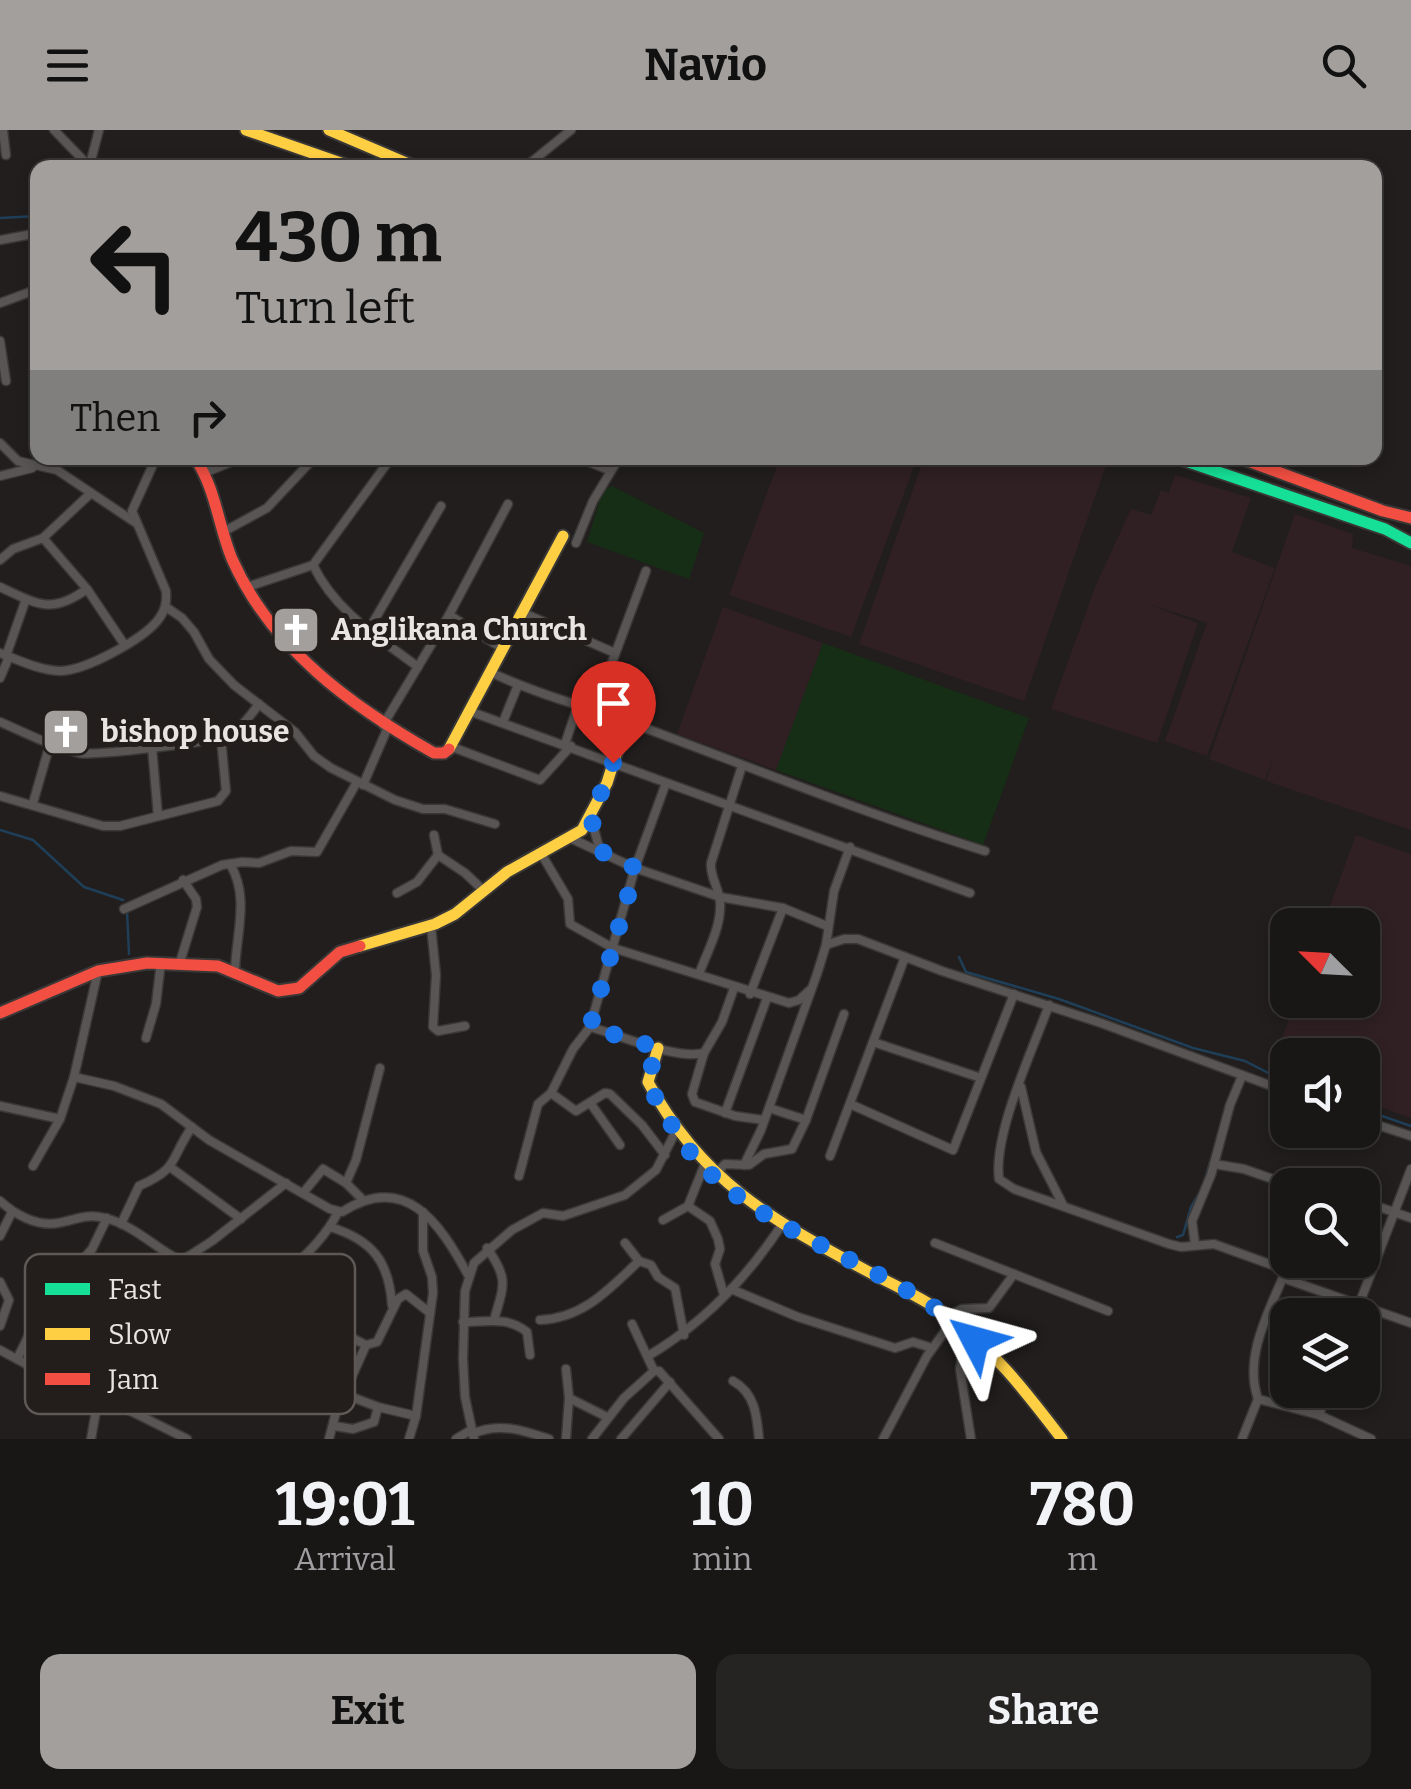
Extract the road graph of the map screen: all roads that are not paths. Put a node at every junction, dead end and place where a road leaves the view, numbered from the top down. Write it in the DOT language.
graph roads {
  1 [pos="3,130"];
  2 [pos="54,130"];
  3 [pos="99,130"];
  4 [pos="246,130"];
  5 [pos="329,130"];
  6 [pos="571,130"];
  7 [pos="361,135"];
  8 [pos="6,155"];
  9 [pos="82,160"];
  10 [pos="91,160"];
  11 [pos="332,160"];
  12 [pos="404,160"];
  13 [pos="534,160"];
  14 [pos="30,235"];
  15 [pos="0,240"];
  16 [pos="30,292"];
  17 [pos="0,303"];
  18 [pos="0,341"];
  19 [pos="6,382"];
  20 [pos="0,443"];
  21 [pos="30,464"];
  22 [pos="35,465"];
  23 [pos="153,465"];
  24 [pos="199,465"];
  25 [pos="224,465"];
  26 [pos="307,465"];
  27 [pos="386,465"];
  28 [pos="596,465"];
  29 [pos="613,465"];
  30 [pos="1198,465"];
  31 [pos="1259,465"];
  32 [pos="57,470"];
  33 [pos="609,470"];
  34 [pos="204,473"];
  35 [pos="0,476"];
  36 [pos="91,493"];
  37 [pos="508,504"];
  38 [pos="441,506"];
  39 [pos="1411,518"];
  40 [pos="137,524"];
  41 [pos="223,532"];
  42 [pos="563,536"];
  43 [pos="43,538"];
  44 [pos="1411,542"];
  45 [pos="576,543"];
  46 [pos="0,560"];
  47 [pos="313,565"];
  48 [pos="646,572"];
  49 [pos="0,587"];
  50 [pos="247,587"];
  51 [pos="87,589"];
  52 [pos="26,599"];
  53 [pos="166,606"];
  54 [pos="522,612"];
  55 [pos="449,615"];
  56 [pos="368,630"];
  57 [pos="124,644"];
  58 [pos="502,648"];
  59 [pos="615,653"];
  60 [pos="5,655"];
  61 [pos="418,666"];
  62 [pos="490,672"];
  63 [pos="0,678"];
  64 [pos="518,686"];
  65 [pos="259,704"];
  66 [pos="578,706"];
  67 [pos="469,711"];
  68 [pos="594,711"];
  69 [pos="0,722"];
  70 [pos="503,722"];
  71 [pos="626,722"];
  72 [pos="386,726"];
  73 [pos="221,738"];
  74 [pos="50,744"];
  75 [pos="568,745"];
  76 [pos="152,747"];
  77 [pos="452,747"];
  78 [pos="613,763"];
  79 [pos="742,766"];
  80 [pos="360,783"];
  81 [pos="666,783"];
  82 [pos="0,796"];
  83 [pos="34,803"];
  84 [pos="728,806"];
  85 [pos="158,816"];
  86 [pos="591,818"];
  87 [pos="495,824"];
  88 [pos="434,835"];
  89 [pos="570,838"];
  90 [pos="850,847"];
  91 [pos="985,850"];
  92 [pos="600,851"];
  93 [pos="438,855"];
  94 [pos="542,855"];
  95 [pos="230,864"];
  96 [pos="636,868"];
  97 [pos="183,880"];
  98 [pos="483,890"];
  99 [pos="396,892"];
  100 [pos="970,893"];
  101 [pos="720,897"];
  102 [pos="783,908"];
  103 [pos="124,909"];
  104 [pos="431,926"];
  105 [pos="827,926"];
  106 [pos="826,945"];
  107 [pos="613,948"];
  108 [pos="905,957"];
  109 [pos="162,962"];
  110 [pos="180,962"];
  111 [pos="98,971"];
  112 [pos="234,971"];
  113 [pos="700,974"];
  114 [pos="734,988"];
  115 [pos="811,989"];
  116 [pos="750,994"];
  117 [pos="1014,994"];
  118 [pos="767,998"];
  119 [pos="1050,1005"];
  120 [pos="0,1013"];
  121 [pos="844,1014"];
  122 [pos="465,1026"];
  123 [pos="590,1027"];
  124 [pos="146,1038"];
  125 [pos="873,1042"];
  126 [pos="658,1048"];
  127 [pos="704,1053"];
  128 [pos="380,1068"];
  129 [pos="1242,1076"];
  130 [pos="74,1077"];
  131 [pos="982,1078"];
  132 [pos="1021,1083"];
  133 [pos="1270,1086"];
  134 [pos="551,1093"];
  135 [pos="591,1104"];
  136 [pos="850,1104"];
  137 [pos="0,1106"];
  138 [pos="769,1108"];
  139 [pos="725,1113"];
  140 [pos="60,1119"];
  141 [pos="764,1120"];
  142 [pos="806,1120"];
  143 [pos="1380,1126"];
  144 [pos="192,1127"];
  145 [pos="675,1133"];
  146 [pos="1411,1136"];
  147 [pos="620,1145"];
  148 [pos="665,1155"];
  149 [pos="830,1156"];
  150 [pos="1214,1164"];
  151 [pos="33,1166"];
  152 [pos="744,1166"];
  153 [pos="170,1167"];
  154 [pos="1411,1169"];
  155 [pos="709,1170"];
  156 [pos="519,1176"];
  157 [pos="1270,1178"];
  158 [pos="346,1182"];
  159 [pos="286,1183"];
  160 [pos="303,1193"];
  161 [pos="362,1200"];
  162 [pos="0,1201"];
  163 [pos="688,1206"];
  164 [pos="1064,1207"];
  165 [pos="1380,1207"];
  166 [pos="1392,1211"];
  167 [pos="12,1212"];
  168 [pos="338,1212"];
  169 [pos="423,1212"];
  170 [pos="107,1218"];
  171 [pos="1411,1218"];
  172 [pos="241,1219"];
  173 [pos="663,1220"];
  174 [pos="783,1223"];
  175 [pos="121,1224"];
  176 [pos="330,1227"];
  177 [pos="0,1236"];
  178 [pos="934,1243"];
  179 [pos="624,1244"];
  180 [pos="1195,1244"];
  181 [pos="487,1248"];
  182 [pos="87,1254"];
  183 [pos="170,1254"];
  184 [pos="191,1254"];
  185 [pos="305,1254"];
  186 [pos="640,1261"];
  187 [pos="1270,1268"];
  188 [pos="1014,1274"];
  189 [pos="468,1275"];
  190 [pos="1284,1278"];
  191 [pos="1294,1278"];
  192 [pos="0,1282"];
  193 [pos="727,1292"];
  194 [pos="1342,1298"];
  195 [pos="1361,1298"];
  196 [pos="393,1310"];
  197 [pos="1108,1311"];
  198 [pos="1380,1312"];
  199 [pos="430,1313"];
  200 [pos="950,1318"];
  201 [pos="494,1320"];
  202 [pos="540,1320"];
  203 [pos="463,1322"];
  204 [pos="1411,1323"];
  205 [pos="632,1324"];
  206 [pos="0,1326"];
  207 [pos="684,1335"];
  208 [pos="355,1340"];
  209 [pos="975,1340"];
  210 [pos="25,1343"];
  211 [pos="366,1346"];
  212 [pos="932,1348"];
  213 [pos="0,1350"];
  214 [pos="530,1355"];
  215 [pos="648,1356"];
  216 [pos="17,1359"];
  217 [pos="25,1362"];
  218 [pos="566,1369"];
  219 [pos="355,1370"];
  220 [pos="654,1371"];
  221 [pos="733,1381"];
  222 [pos="670,1382"];
  223 [pos="569,1398"];
  224 [pos="355,1399"];
  225 [pos="1258,1399"];
  226 [pos="378,1408"];
  227 [pos="1321,1408"];
  228 [pos="95,1414"];
  229 [pos="138,1414"];
  230 [pos="338,1414"];
  231 [pos="1318,1415"];
  232 [pos="416,1416"];
  233 [pos="608,1417"];
  234 [pos="334,1426"];
  235 [pos="472,1434"];
  236 [pos="968,1437"];
  237 [pos="91,1439"];
  238 [pos="187,1439"];
  239 [pos="329,1439"];
  240 [pos="410,1439"];
  241 [pos="456,1439"];
  242 [pos="549,1439"];
  243 [pos="566,1439"];
  244 [pos="592,1439"];
  245 [pos="621,1439"];
  246 [pos="720,1439"];
  247 [pos="759,1439"];
  248 [pos="883,1439"];
  249 [pos="1062,1439"];
  250 [pos="1242,1439"];
  251 [pos="1370,1439"];
  1 -- 8 [label="street"];
  2 -- 9 [label="street"];
  3 -- 10 [label="street"];
  4 -- 11 [label="main road"];
  5 -- 7 [label="main road"];
  6 -- 13 [label="street"];
  7 -- 12 [label="main road"];
  14 -- 15 [label="street"];
  16 -- 17 [label="street"];
  18 -- 19 [label="street"];
  20 -- 21 [label="street"];
  22 -- 32 [label="street"];
  23 -- 40 [label="street"];
  24 -- 34 [label="main road"];
  25 -- 34 [label="street"];
  26 -- 41 [label="street"];
  27 -- 47 [label="street"];
  28 -- 33 [label="street"];
  29 -- 33 [label="street"];
  30 -- 44 [label="main road"];
  31 -- 39 [label="main road"];
  32 -- 35 [label="street"];
  32 -- 36 [label="street"];
  33 -- 45 [label="street"];
  34 -- 41 [label="main road"];
  36 -- 40 [label="street"];
  36 -- 43 [label="street"];
  37 -- 55 [label="street"];
  38 -- 56 [label="street"];
  40 -- 53 [label="street"];
  41 -- 50 [label="main road"];
  42 -- 54 [label="main road"];
  43 -- 46 [label="street"];
  43 -- 51 [label="street"];
  47 -- 50 [label="street"];
  47 -- 56 [label="street"];
  48 -- 59 [label="street"];
  49 -- 52 [label="street"];
  50 -- 72 [label="main road"];
  51 -- 52 [label="street"];
  51 -- 57 [label="street"];
  52 -- 60 [label="street"];
  53 -- 57 [label="street"];
  53 -- 65 [label="street"];
  54 -- 58 [label="main road"];
  54 -- 59 [label="street"];
  55 -- 58 [label="street"];
  55 -- 61 [label="street"];
  56 -- 61 [label="street"];
  57 -- 60 [label="street"];
  58 -- 62 [label="main road"];
  59 -- 68 [label="street"];
  60 -- 63 [label="street"];
  61 -- 72 [label="street"];
  62 -- 64 [label="street"];
  62 -- 67 [label="main road"];
  64 -- 66 [label="street"];
  64 -- 70 [label="street"];
  65 -- 73 [label="street"];
  65 -- 80 [label="street"];
  66 -- 68 [label="street"];
  66 -- 75 [label="street"];
  67 -- 70 [label="street"];
  67 -- 77 [label="main road"];
  68 -- 71 [label="street"];
  69 -- 74 [label="street"];
  70 -- 75 [label="street"];
  71 -- 78 [label="main road"];
  71 -- 79 [label="street"];
  72 -- 77 [label="main road"];
  72 -- 80 [label="street"];
  73 -- 76 [label="street"];
  73 -- 85 [label="street"];
  74 -- 76 [label="street"];
  74 -- 83 [label="street"];
  75 -- 77 [label="street"];
  75 -- 78 [label="street"];
  76 -- 85 [label="street"];
  78 -- 81 [label="street"];
  78 -- 86 [label="main road"];
  79 -- 84 [label="street"];
  79 -- 91 [label="street"];
  80 -- 87 [label="street"];
  80 -- 95 [label="street"];
  81 -- 84 [label="street"];
  81 -- 96 [label="street"];
  82 -- 83 [label="street"];
  83 -- 85 [label="street"];
  84 -- 90 [label="street"];
  84 -- 101 [label="street"];
  86 -- 89 [label="main road"];
  86 -- 92 [label="street"];
  88 -- 93 [label="street"];
  89 -- 92 [label="street"];
  89 -- 94 [label="main road"];
  90 -- 100 [label="street"];
  90 -- 105 [label="street"];
  92 -- 96 [label="street"];
  93 -- 98 [label="street"];
  93 -- 99 [label="street"];
  94 -- 98 [label="main road"];
  94 -- 107 [label="street"];
  95 -- 97 [label="street"];
  95 -- 112 [label="street"];
  96 -- 101 [label="street"];
  96 -- 107 [label="street"];
  97 -- 103 [label="street"];
  97 -- 110 [label="street"];
  98 -- 104 [label="main road"];
  101 -- 102 [label="street"];
  101 -- 113 [label="street"];
  102 -- 105 [label="street"];
  102 -- 116 [label="street"];
  104 -- 112 [label="main road"];
  104 -- 122 [label="street"];
  105 -- 106 [label="street"];
  106 -- 108 [label="street"];
  106 -- 115 [label="street"];
  107 -- 113 [label="street"];
  107 -- 123 [label="street"];
  108 -- 117 [label="street"];
  108 -- 125 [label="street"];
  109 -- 110 [label="main road"];
  109 -- 111 [label="main road"];
  109 -- 124 [label="street"];
  110 -- 112 [label="main road"];
  111 -- 120 [label="main road"];
  111 -- 130 [label="street"];
  113 -- 114 [label="street"];
  114 -- 116 [label="street"];
  114 -- 127 [label="street"];
  115 -- 118 [label="street"];
  115 -- 138 [label="street"];
  116 -- 118 [label="street"];
  117 -- 119 [label="street"];
  117 -- 131 [label="street"];
  118 -- 139 [label="street"];
  119 -- 129 [label="street"];
  119 -- 132 [label="street"];
  121 -- 142 [label="street"];
  123 -- 126 [label="street"];
  123 -- 134 [label="street"];
  125 -- 131 [label="street"];
  125 -- 136 [label="street"];
  126 -- 127 [label="street"];
  126 -- 145 [label="main road"];
  127 -- 139 [label="street"];
  128 -- 158 [label="street"];
  129 -- 133 [label="street"];
  129 -- 150 [label="street"];
  130 -- 140 [label="street"];
  130 -- 144 [label="street"];
  131 -- 136 [label="street"];
  132 -- 164 [label="street"];
  132 -- 164 [label="street"];
  134 -- 135 [label="street"];
  134 -- 156 [label="street"];
  135 -- 147 [label="street"];
  135 -- 148 [label="street"];
  136 -- 149 [label="street"];
  137 -- 140 [label="street"];
  138 -- 141 [label="street"];
  138 -- 142 [label="street"];
  139 -- 141 [label="street"];
  140 -- 151 [label="street"];
  141 -- 152 [label="street"];
  142 -- 152 [label="street"];
  143 -- 146 [label="street"];
  144 -- 153 [label="street"];
  144 -- 159 [label="street"];
  145 -- 148 [label="street"];
  145 -- 155 [label="main road"];
  148 -- 181 [label="street"];
  150 -- 157 [label="street"];
  150 -- 180 [label="street"];
  152 -- 155 [label="street"];
  153 -- 172 [label="street"];
  153 -- 175 [label="street"];
  154 -- 166 [label="street"];
  155 -- 163 [label="street"];
  155 -- 174 [label="main road"];
  158 -- 160 [label="street"];
  158 -- 161 [label="street"];
  159 -- 160 [label="street"];
  159 -- 172 [label="street"];
  160 -- 168 [label="street"];
  161 -- 168 [label="street"];
  161 -- 169 [label="street"];
  162 -- 167 [label="street"];
  163 -- 173 [label="street"];
  163 -- 193 [label="street"];
  164 -- 180 [label="street"];
  165 -- 166 [label="street"];
  166 -- 171 [label="street"];
  166 -- 195 [label="street"];
  167 -- 170 [label="street"];
  167 -- 177 [label="street"];
  168 -- 176 [label="street"];
  169 -- 189 [label="street"];
  169 -- 199 [label="street"];
  170 -- 175 [label="street"];
  170 -- 182 [label="street"];
  172 -- 184 [label="street"];
  174 -- 193 [label="street"];
  174 -- 200 [label="main road"];
  175 -- 183 [label="street"];
  176 -- 185 [label="street"];
  176 -- 196 [label="street"];
  178 -- 188 [label="street"];
  179 -- 186 [label="street"];
  180 -- 187 [label="street"];
  181 -- 189 [label="street"];
  181 -- 201 [label="street"];
  186 -- 202 [label="street"];
  186 -- 207 [label="street"];
  188 -- 197 [label="street"];
  188 -- 200 [label="street"];
  189 -- 203 [label="street"];
  190 -- 225 [label="street"];
  191 -- 194 [label="street"];
  192 -- 206 [label="street"];
  193 -- 207 [label="street"];
  193 -- 212 [label="street"];
  196 -- 199 [label="street"];
  196 -- 211 [label="street"];
  198 -- 204 [label="street"];
  199 -- 232 [label="street"];
  200 -- 209 [label="main road"];
  200 -- 212 [label="street"];
  201 -- 203 [label="street"];
  201 -- 214 [label="street"];
  203 -- 235 [label="street"];
  205 -- 215 [label="street"];
  207 -- 215 [label="street"];
  208 -- 211 [label="street"];
  209 -- 236 [label="street"];
  209 -- 249 [label="main road"];
  210 -- 216 [label="street"];
  211 -- 219 [label="street"];
  212 -- 248 [label="street"];
  213 -- 216 [label="street"];
  215 -- 220 [label="street"];
  216 -- 217 [label="street"];
  218 -- 223 [label="street"];
  220 -- 222 [label="street"];
  220 -- 233 [label="street"];
  221 -- 247 [label="street"];
  222 -- 245 [label="street"];
  222 -- 246 [label="street"];
  223 -- 233 [label="street"];
  223 -- 243 [label="street"];
  224 -- 226 [label="street"];
  225 -- 231 [label="street"];
  225 -- 250 [label="street"];
  226 -- 232 [label="street"];
  226 -- 234 [label="street"];
  227 -- 231 [label="street"];
  228 -- 237 [label="street"];
  229 -- 238 [label="street"];
  230 -- 234 [label="street"];
  231 -- 251 [label="street"];
  232 -- 240 [label="street"];
  233 -- 244 [label="street"];
  234 -- 239 [label="street"];
  235 -- 241 [label="street"];
  235 -- 242 [label="street"];
}
